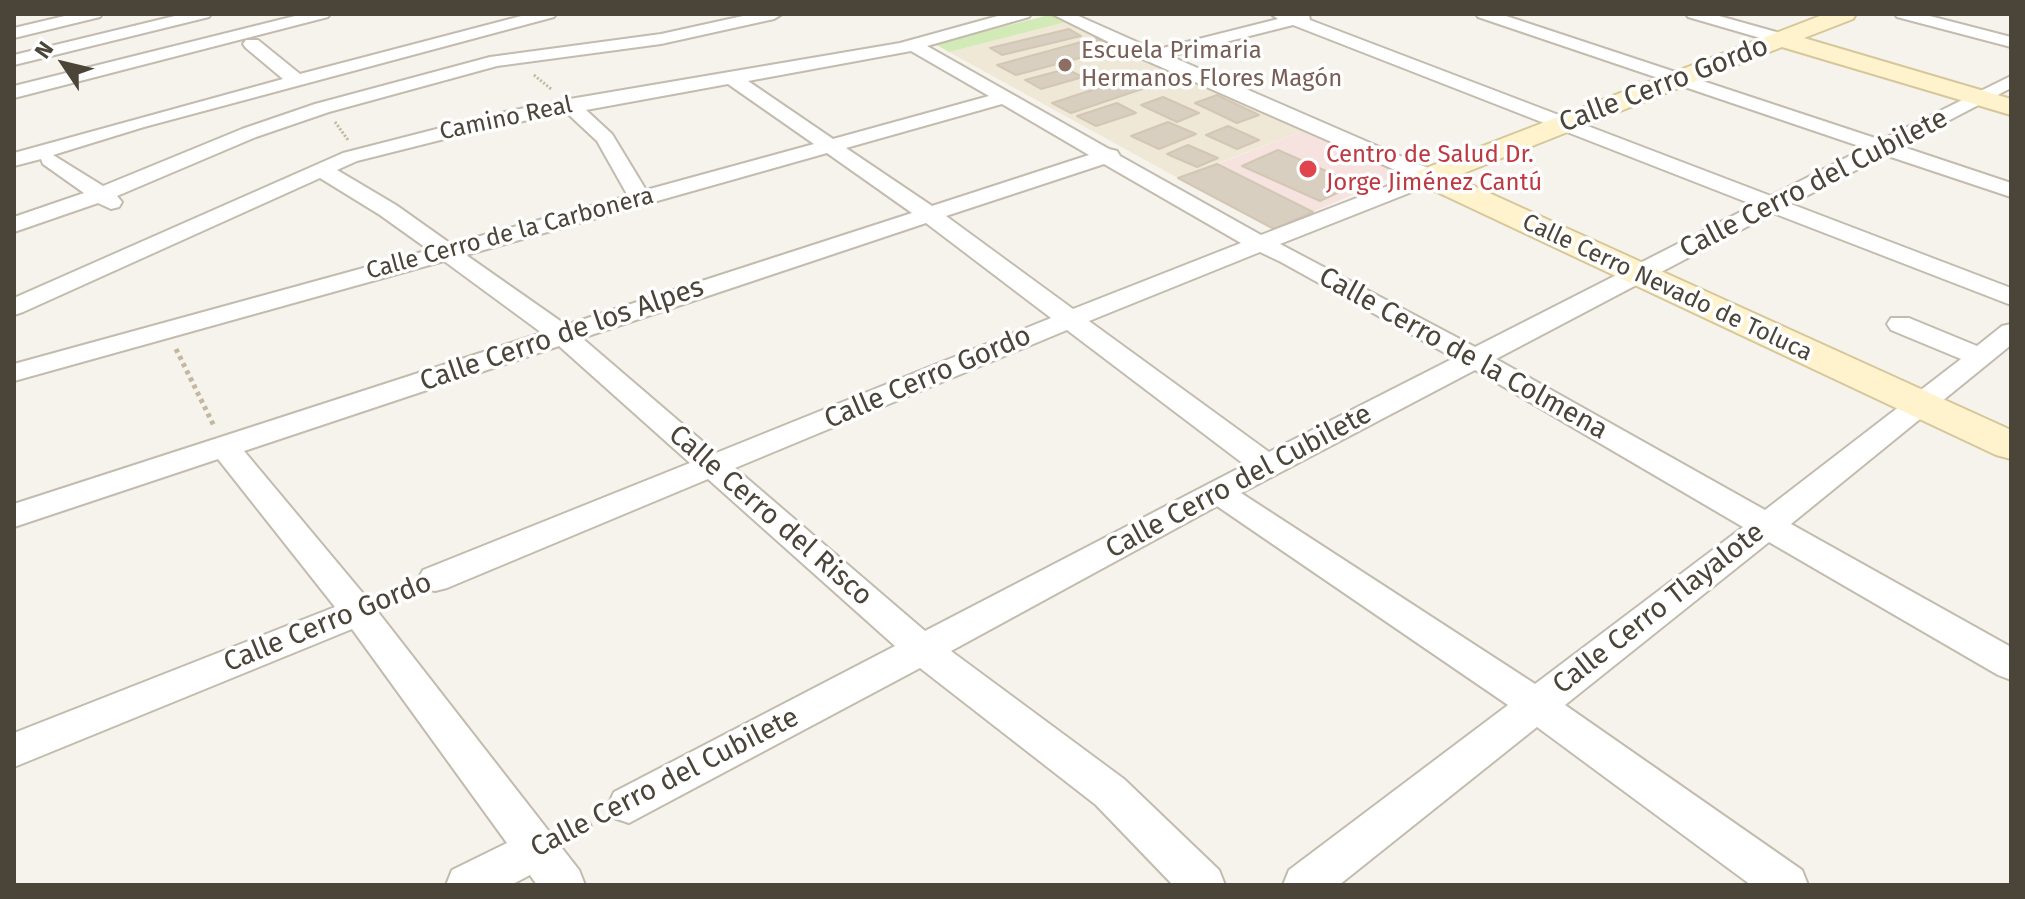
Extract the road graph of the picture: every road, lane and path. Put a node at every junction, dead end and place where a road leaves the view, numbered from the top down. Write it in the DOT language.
graph roads {
  1 [pos="94,14"];
  2 [pos="203,14"];
  3 [pos="322,14"];
  4 [pos="464,14"];
  5 [pos="548,14"];
  6 [pos="774,14"];
  7 [pos="1023,14"];
  8 [pos="1060,14"];
  9 [pos="1484,14"];
  10 [pos="1694,14"];
  11 [pos="1845,14"];
  12 [pos="1903,14"];
  13 [pos="1297,16"];
  14 [pos="664,21"];
  15 [pos="479,32"];
  16 [pos="14,33"];
  17 [pos="683,35"];
  18 [pos="1781,39"];
  19 [pos="2011,42"];
  20 [pos="252,44"];
  21 [pos="913,45"];
  22 [pos="1151,56"];
  23 [pos="515,58"];
  24 [pos="14,60"];
  25 [pos="733,79"];
  26 [pos="1680,79"];
  27 [pos="296,80"];
  28 [pos="2011,81"];
  29 [pos="14,92"];
  30 [pos="1007,97"];
  31 [pos="1980,98"];
  32 [pos="570,105"];
  33 [pos="2011,107"];
  34 [pos="1565,124"];
  35 [pos="14,138"];
  36 [pos="830,145"];
  37 [pos="1883,149"];
  38 [pos="1110,155"];
  39 [pos="43,157"];
  40 [pos="14,160"];
  41 [pos="320,169"];
  42 [pos="1429,177"];
  43 [pos="2011,190"];
  44 [pos="640,198"];
  45 [pos="107,200"];
  46 [pos="1770,206"];
  47 [pos="930,215"];
  48 [pos="14,225"];
  49 [pos="1263,244"];
  50 [pos="445,251"];
  51 [pos="1638,275"];
  52 [pos="2011,297"];
  53 [pos="14,307"];
  54 [pos="1069,320"];
  55 [pos="1900,324"];
  56 [pos="548,326"];
  57 [pos="166,330"];
  58 [pos="2011,332"];
  59 [pos="1980,357"];
  60 [pos="1476,359"];
  61 [pos="14,373"];
  62 [pos="1921,406"];
  63 [pos="2011,446"];
  64 [pos="225,448"];
  65 [pos="1267,466"];
  66 [pos="713,468"];
  67 [pos="1219,493"];
  68 [pos="14,516"];
  69 [pos="1766,526"];
  70 [pos="435,579"];
  71 [pos="359,612"];
  72 [pos="922,649"];
  73 [pos="2011,665"];
  74 [pos="1535,705"];
  75 [pos="14,750"];
  76 [pos="629,805"];
  77 [pos="536,850"];
  78 [pos="468,885"];
  79 [pos="563,885"];
  80 [pos="1203,885"];
  81 [pos="1305,885"];
  82 [pos="1786,885"];
  1 -- 16 [label="street"];
  2 -- 24 [label="street"];
  3 -- 29 [label="street"];
  4 -- 15 [label="street"];
  5 -- 15 [label="street"];
  6 -- 17 [label="street"];
  7 -- 21 [label="street, Camino Real"];
  8 -- 22 [label="street, Calle Cerro Nevado de Toluca"];
  9 -- 26 [label="street"];
  10 -- 18 [label="street"];
  11 -- 18 [label="street, Calle Cerro Gordo"];
  12 -- 19 [label="street"];
  13 -- 22 [label="street"];
  13 -- 34 [label="street"];
  14 -- 17 [label="street"];
  15 -- 27 [label="street"];
  17 -- 23 [label="street"];
  18 -- 26 [label="street, Calle Cerro Gordo"];
  18 -- 31 [label="street"];
  20 -- 27 [label="street"];
  21 -- 25 [label="street, Camino Real"];
  21 -- 30 [label="street, Calle Cerro de la Colmena"];
  22 -- 42 [label="street, Calle Cerro Nevado de Toluca"];
  23 -- 32 [label="path"];
  23 -- 45 [label="street"];
  25 -- 32 [label="street, Camino Real"];
  25 -- 36 [label="street"];
  26 -- 34 [label="street, Calle Cerro Gordo"];
  26 -- 37 [label="street"];
  27 -- 39 [label="street"];
  28 -- 31 [label="street, Calle Cerro del Cubilete"];
  30 -- 36 [label="street, Calle Cerro de la Carbonera"];
  30 -- 38 [label="street, Calle Cerro de la Colmena"];
  31 -- 33 [label="street"];
  31 -- 37 [label="street, Calle Cerro del Cubilete"];
  32 -- 41 [label="street, Camino Real"];
  32 -- 44 [label="street"];
  34 -- 42 [label="street, Calle Cerro Gordo"];
  34 -- 46 [label="street"];
  35 -- 39 [label="street"];
  36 -- 44 [label="street, Calle Cerro de la Carbonera"];
  36 -- 47 [label="street"];
  37 -- 43 [label="street"];
  37 -- 46 [label="street, Calle Cerro del Cubilete"];
  38 -- 47 [label="street, Calle Cerro de los Alpes"];
  38 -- 49 [label="street, Calle Cerro de la Colmena"];
  39 -- 40 [label="street"];
  39 -- 45 [label="street"];
  41 -- 50 [label="street, Calle Cerro del Risco"];
  41 -- 53 [label="street, Camino Real"];
  42 -- 49 [label="street, Calle Cerro Gordo"];
  42 -- 51 [label="street, Calle Cerro Nevado de Toluca"];
  44 -- 50 [label="street, Calle Cerro de la Carbonera"];
  45 -- 48 [label="street"];
  46 -- 51 [label="street, Calle Cerro del Cubilete"];
  46 -- 52 [label="street"];
  47 -- 54 [label="street"];
  47 -- 56 [label="street, Calle Cerro de los Alpes"];
  49 -- 54 [label="street, Calle Cerro Gordo"];
  49 -- 60 [label="street, Calle Cerro de la Colmena"];
  50 -- 56 [label="street, Calle Cerro del Risco"];
  50 -- 57 [label="street, Calle Cerro de la Carbonera"];
  51 -- 60 [label="street, Calle Cerro del Cubilete"];
  51 -- 62 [label="street, Calle Cerro Nevado de Toluca"];
  54 -- 65 [label="street"];
  54 -- 66 [label="street, Calle Cerro Gordo"];
  55 -- 59 [label="street"];
  56 -- 64 [label="street, Calle Cerro de los Alpes"];
  56 -- 66 [label="street, Calle Cerro del Risco"];
  57 -- 61 [label="street, Calle Cerro de la Carbonera"];
  57 -- 64 [label="path"];
  58 -- 59 [label="street, Calle Cerro Tlayalote"];
  59 -- 62 [label="street, Calle Cerro Tlayalote"];
  60 -- 65 [label="street, Calle Cerro del Cubilete"];
  60 -- 69 [label="street, Calle Cerro de la Colmena"];
  62 -- 63 [label="street, Calle Cerro Nevado de Toluca"];
  62 -- 69 [label="street, Calle Cerro Tlayalote"];
  64 -- 68 [label="street, Calle Cerro de los Alpes"];
  64 -- 71 [label="street"];
  65 -- 67 [label="street, Calle Cerro del Cubilete"];
  66 -- 70 [label="street, Calle Cerro Gordo"];
  66 -- 72 [label="street, Calle Cerro del Risco"];
  67 -- 72 [label="street, Calle Cerro del Cubilete"];
  67 -- 74 [label="street"];
  69 -- 73 [label="street, Calle Cerro de la Colmena"];
  69 -- 74 [label="street, Calle Cerro Tlayalote"];
  70 -- 71 [label="path, Calle Cerro Gordo"];
  71 -- 75 [label="street, Calle Cerro Gordo"];
  71 -- 77 [label="street"];
  72 -- 76 [label="street, Calle Cerro del Cubilete"];
  72 -- 80 [label="street, Calle Cerro del Risco"];
  74 -- 81 [label="street, Calle Cerro Tlayalote"];
  74 -- 82 [label="street"];
  76 -- 77 [label="path, Calle Cerro del Cubilete"];
  77 -- 78 [label="street, Calle Cerro del Cubilete"];
  77 -- 79 [label="street"];
}
